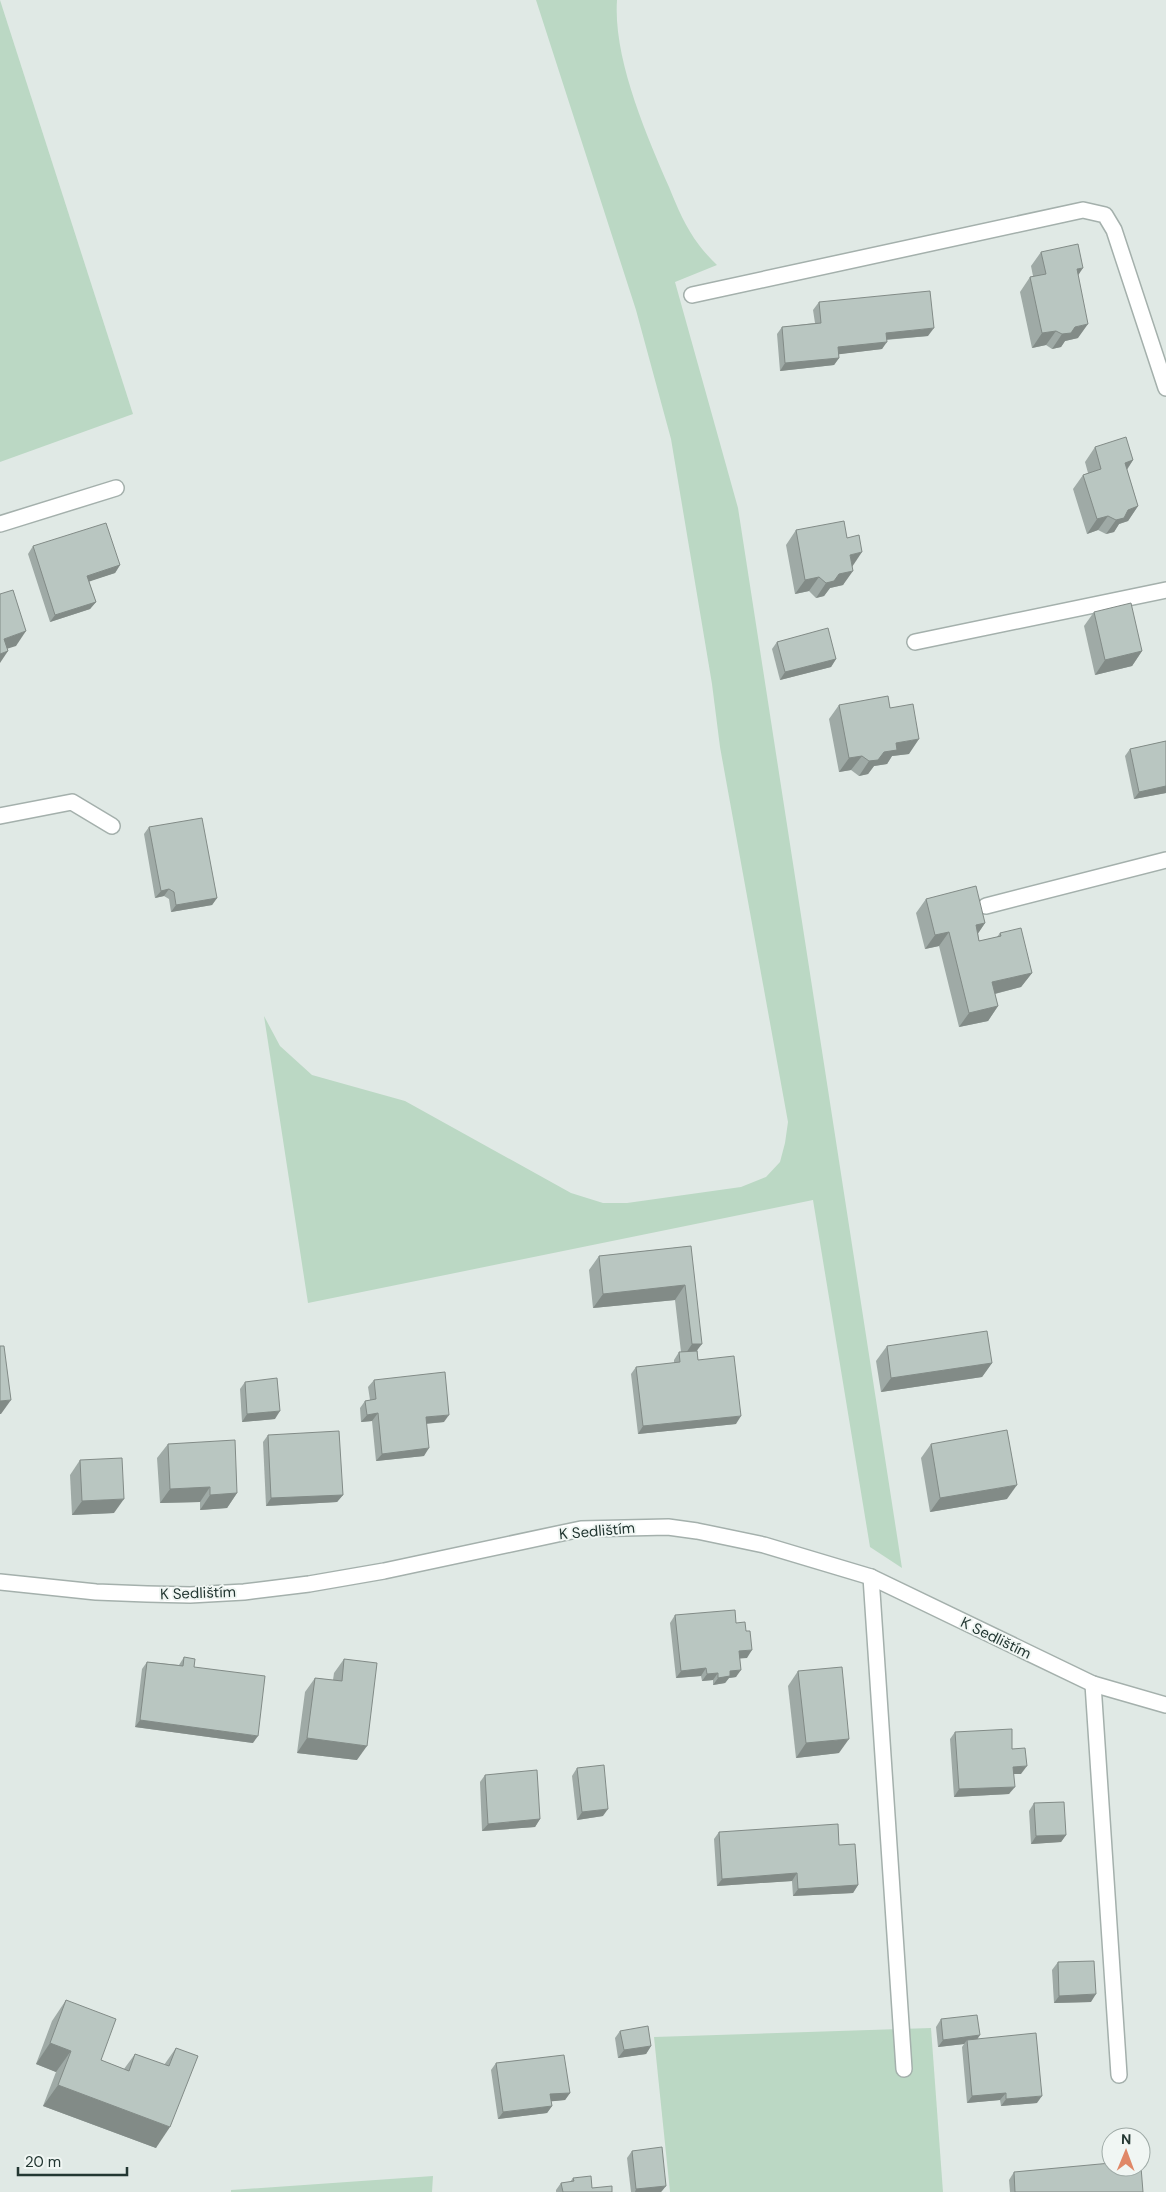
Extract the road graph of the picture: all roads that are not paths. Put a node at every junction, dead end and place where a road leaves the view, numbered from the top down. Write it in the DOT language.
graph roads {
  1 [pos="692,295"];
  2 [pos="1166,388"];
  3 [pos="116,488"];
  4 [pos="0,524"];
  5 [pos="1166,590"];
  6 [pos="915,642"];
  7 [pos="0,816"];
  8 [pos="112,826"];
  9 [pos="1166,860"];
  10 [pos="986,906"];
  11 [pos="871,1577"];
  12 [pos="0,1582"];
  13 [pos="1093,1684"];
  14 [pos="1166,1705"];
  15 [pos="904,2069"];
  16 [pos="1120,2075"];
  1 -- 2 [label="street"];
  3 -- 4 [label="street"];
  5 -- 6 [label="street"];
  7 -- 8 [label="street"];
  9 -- 10 [label="street"];
  11 -- 12 [label="street, K Sedlištím"];
  11 -- 13 [label="street, K Sedlištím"];
  11 -- 15 [label="street"];
  13 -- 14 [label="street, K Sedlištím"];
  13 -- 16 [label="street"];
}
